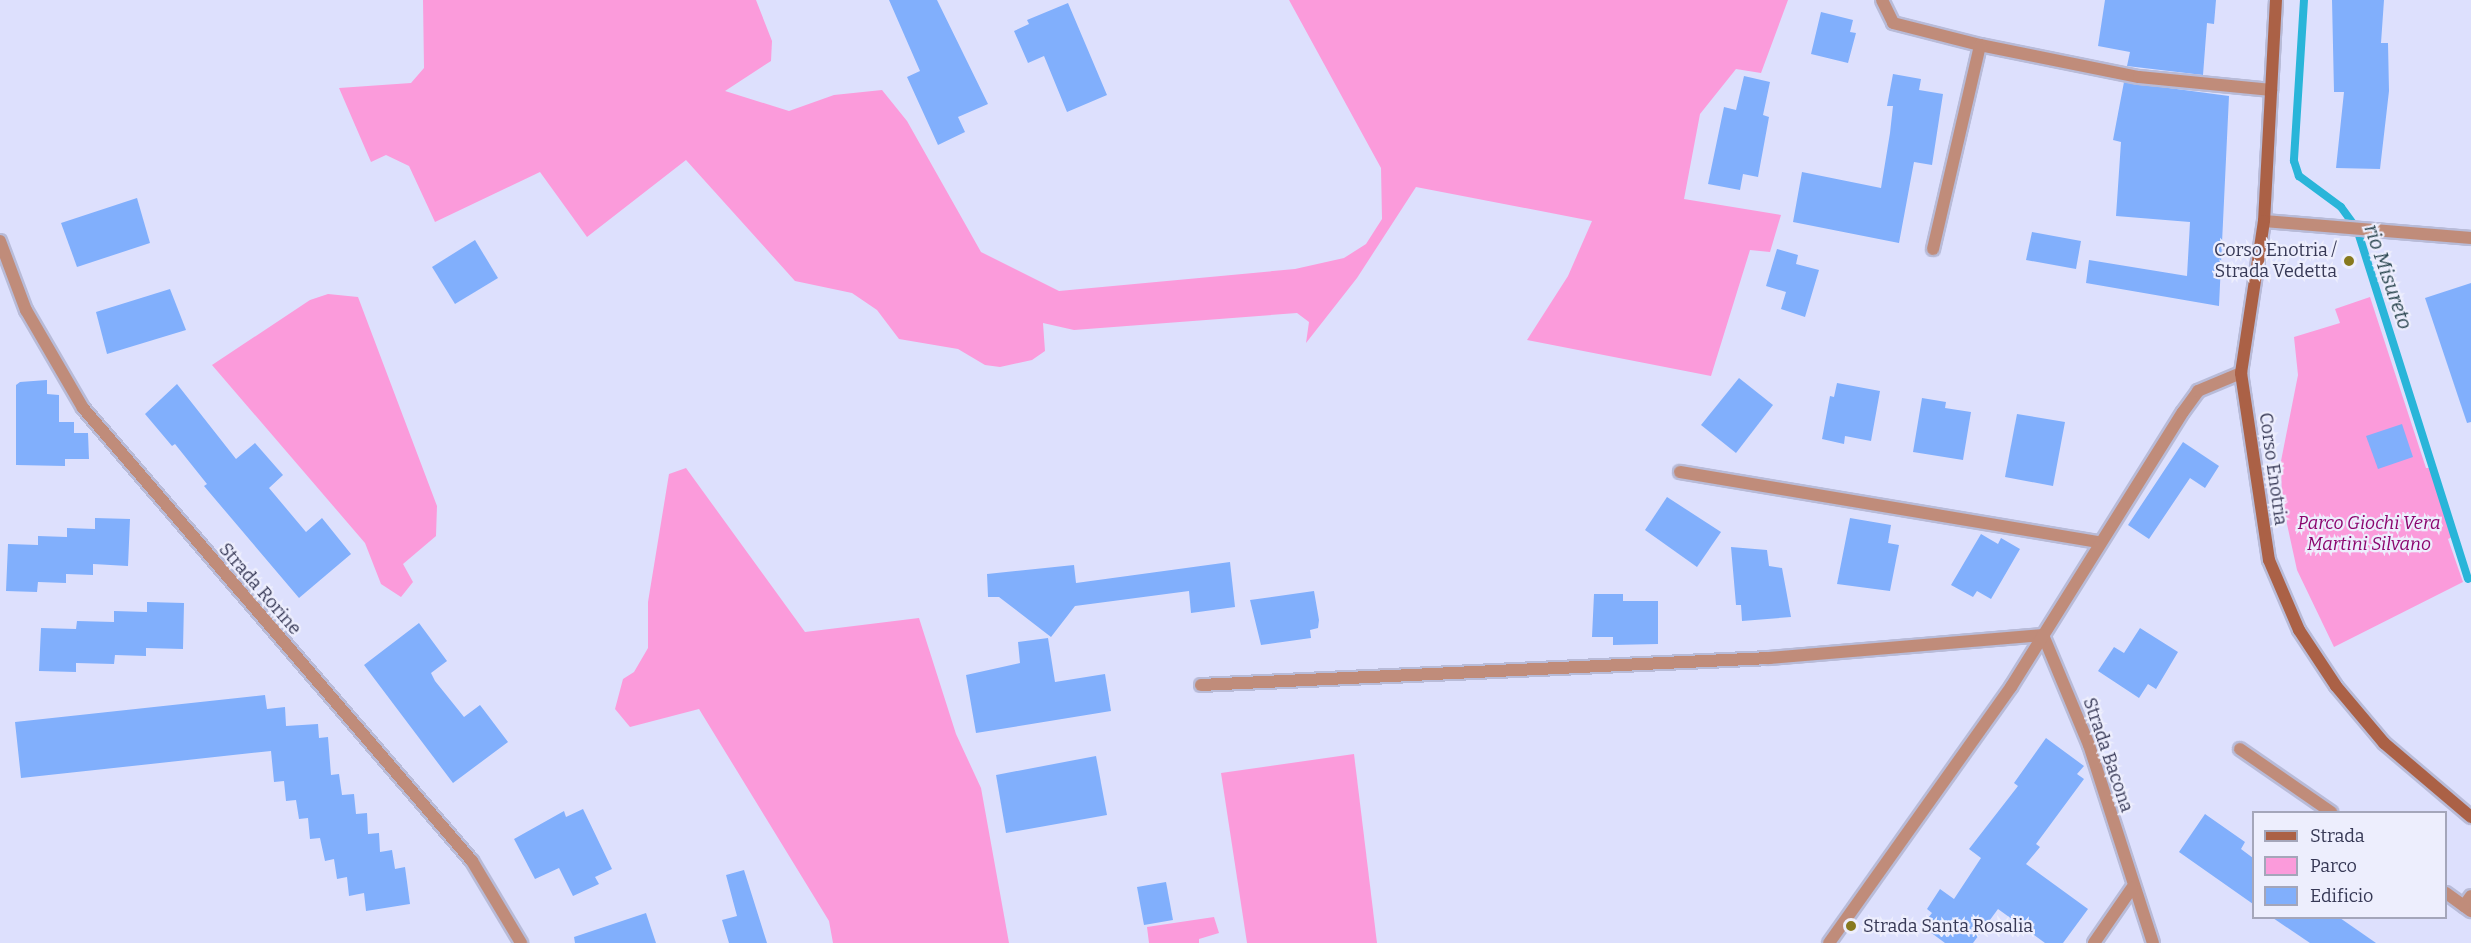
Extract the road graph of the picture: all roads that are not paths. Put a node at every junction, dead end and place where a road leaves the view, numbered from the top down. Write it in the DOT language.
graph roads {
  1 [pos="1882,0"];
  2 [pos="2276,0"];
  3 [pos="1980,45"];
  4 [pos="2271,90"];
  5 [pos="2264,221"];
  6 [pos="2471,238"];
  7 [pos="0,241"];
  8 [pos="1933,249"];
  9 [pos="2241,373"];
  10 [pos="1680,472"];
  11 [pos="2100,542"];
  12 [pos="2043,635"];
  13 [pos="1201,685"];
  14 [pos="2240,749"];
  15 [pos="2328,811"];
  16 [pos="2471,817"];
  17 [pos="2132,888"];
  18 [pos="2447,894"];
  19 [pos="2469,905"];
  20 [pos="521,943"];
  21 [pos="1829,943"];
  22 [pos="2094,943"];
  23 [pos="2153,943"];
  1 -- 3 [label="street"];
  2 -- 4 [label="main road, Corso Enotria"];
  3 -- 4 [label="street"];
  3 -- 8 [label="street"];
  4 -- 5 [label="main road, Corso Enotria"];
  5 -- 6 [label="street"];
  5 -- 9 [label="main road, Corso Enotria"];
  7 -- 20 [label="street, Strada Rorine"];
  9 -- 11 [label="street"];
  9 -- 16 [label="main road, Corso Enotria"];
  10 -- 11 [label="street"];
  11 -- 12 [label="street"];
  12 -- 13 [label="street"];
  12 -- 17 [label="street, Strada Bacona"];
  12 -- 21 [label="street"];
  14 -- 15 [label="street"];
  17 -- 22 [label="street"];
  17 -- 23 [label="street, Strada Bacona"];
  18 -- 19 [label="street"];
}
